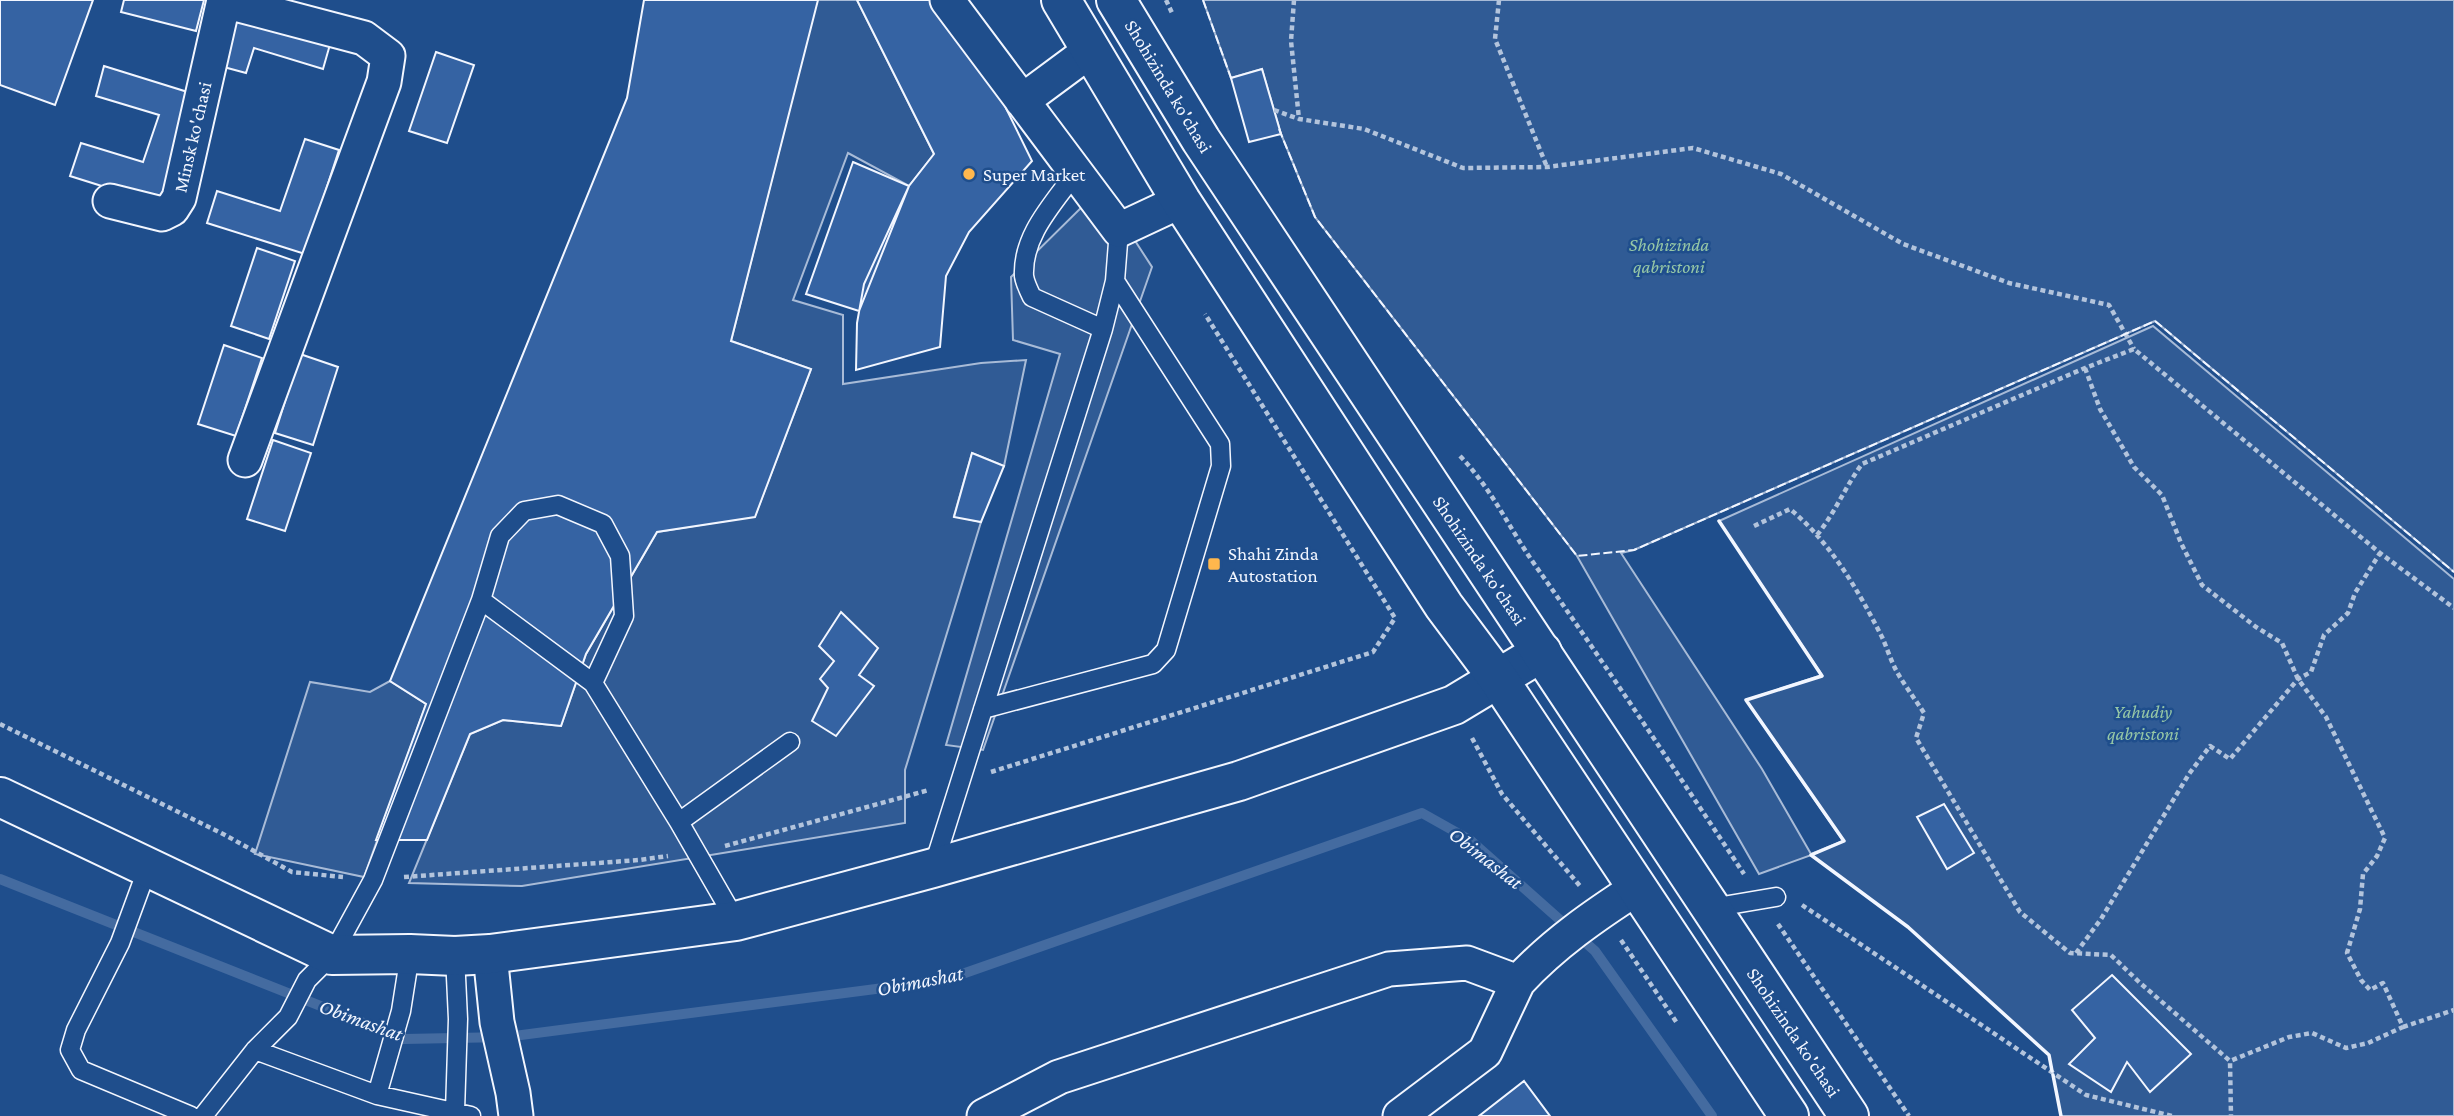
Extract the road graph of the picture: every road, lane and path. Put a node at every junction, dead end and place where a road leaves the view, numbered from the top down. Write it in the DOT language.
graph roads {
  1 [pos="224,0"];
  2 [pos="947,0"];
  3 [pos="1061,0"];
  4 [pos="1116,0"];
  5 [pos="1294,0"];
  6 [pos="1499,0"];
  7 [pos="1091,50"];
  8 [pos="1022,101"];
  9 [pos="1274,110"];
  10 [pos="1298,119"];
  11 [pos="1547,167"];
  12 [pos="1076,172"];
  13 [pos="110,201"];
  14 [pos="1181,201"];
  15 [pos="1119,230"];
  16 [pos="1115,281"];
  17 [pos="1203,311"];
  18 [pos="1103,329"];
  19 [pos="2134,349"];
  20 [pos="2085,368"];
  21 [pos="1457,453"];
  22 [pos="245,460"];
  23 [pos="1754,526"];
  24 [pos="1817,535"];
  25 [pos="2380,552"];
  26 [pos="481,600"];
  27 [pos="2454,608"];
  28 [pos="1542,652"];
  29 [pos="1497,677"];
  30 [pos="2298,679"];
  31 [pos="593,683"];
  32 [pos="984,709"];
  33 [pos="0,724"];
  34 [pos="790,743"];
  35 [pos="961,782"];
  36 [pos="0,797"];
  37 [pos="679,822"];
  38 [pos="697,851"];
  39 [pos="148,867"];
  40 [pos="933,868"];
  41 [pos="373,880"];
  42 [pos="1637,888"];
  43 [pos="1769,898"];
  44 [pos="1712,908"];
  45 [pos="736,921"];
  46 [pos="2076,953"];
  47 [pos="410,954"];
  48 [pos="472,955"];
  49 [pos="320,967"];
  50 [pos="1527,973"];
  51 [pos="2454,1010"];
  52 [pos="2403,1027"];
  53 [pos="255,1050"];
  54 [pos="2230,1061"];
  55 [pos="377,1095"];
  56 [pos="514,1104"];
  57 [pos="463,1114"];
  58 [pos="191,1116"];
  59 [pos="203,1116"];
  60 [pos="984,1116"];
  61 [pos="1400,1116"];
  62 [pos="1789,1116"];
  63 [pos="1849,1116"];
  64 [pos="1909,1116"];
  65 [pos="2172,1116"];
  66 [pos="2231,1116"];
  1 -- 13 [label="street, Minsk ko'chasi"];
  1 -- 22 [label="street"];
  2 -- 8 [label="street"];
  3 -- 7 [label="main road"];
  4 -- 28 [label="main road, Shohizinda ko'chasi"];
  5 -- 10 [label="path"];
  6 -- 11 [label="path"];
  7 -- 8 [label="street"];
  7 -- 14 [label="main road"];
  8 -- 12 [label="street"];
  9 -- 10 [label="path"];
  10 -- 11 [label="path"];
  11 -- 19 [label="path"];
  12 -- 15 [label="street"];
  12 -- 18 [label="lane"];
  14 -- 15 [label="street"];
  14 -- 29 [label="main road"];
  15 -- 16 [label="lane"];
  16 -- 18 [label="lane"];
  16 -- 32 [label="lane"];
  17 -- 35 [label="path"];
  18 -- 32 [label="lane"];
  19 -- 20 [label="path"];
  19 -- 25 [label="path"];
  20 -- 24 [label="path"];
  20 -- 30 [label="path"];
  21 -- 43 [label="path"];
  23 -- 24 [label="path"];
  24 -- 46 [label="path"];
  25 -- 27 [label="path"];
  25 -- 30 [label="path"];
  26 -- 31 [label="lane"];
  26 -- 31 [label="lane"];
  26 -- 41 [label="lane"];
  28 -- 29 [label="main road"];
  28 -- 44 [label="main road, Shohizinda ko'chasi"];
  29 -- 40 [label="main road"];
  29 -- 42 [label="main road"];
  30 -- 46 [label="path"];
  30 -- 52 [label="path"];
  31 -- 37 [label="lane"];
  32 -- 35 [label="lane"];
  33 -- 41 [label="path"];
  34 -- 37 [label="lane"];
  35 -- 38 [label="path"];
  35 -- 40 [label="lane"];
  36 -- 39 [label="main road"];
  37 -- 38 [label="lane"];
  38 -- 41 [label="path"];
  38 -- 45 [label="lane"];
  39 -- 49 [label="main road"];
  39 -- 58 [label="lane"];
  40 -- 45 [label="main road"];
  41 -- 49 [label="lane"];
  42 -- 50 [label="street"];
  42 -- 62 [label="main road"];
  43 -- 44 [label="lane"];
  43 -- 64 [label="path"];
  43 -- 65 [label="path"];
  44 -- 63 [label="main road, Shohizinda ko'chasi"];
  45 -- 48 [label="main road"];
  46 -- 54 [label="path"];
  47 -- 48 [label="main road"];
  47 -- 49 [label="main road"];
  47 -- 55 [label="lane"];
  48 -- 56 [label="street"];
  48 -- 57 [label="lane"];
  49 -- 53 [label="lane"];
  50 -- 60 [label="street"];
  50 -- 61 [label="street"];
  51 -- 52 [label="path"];
  52 -- 54 [label="path"];
  53 -- 55 [label="lane"];
  53 -- 59 [label="lane"];
  54 -- 66 [label="path"];
  55 -- 57 [label="lane"];
}
